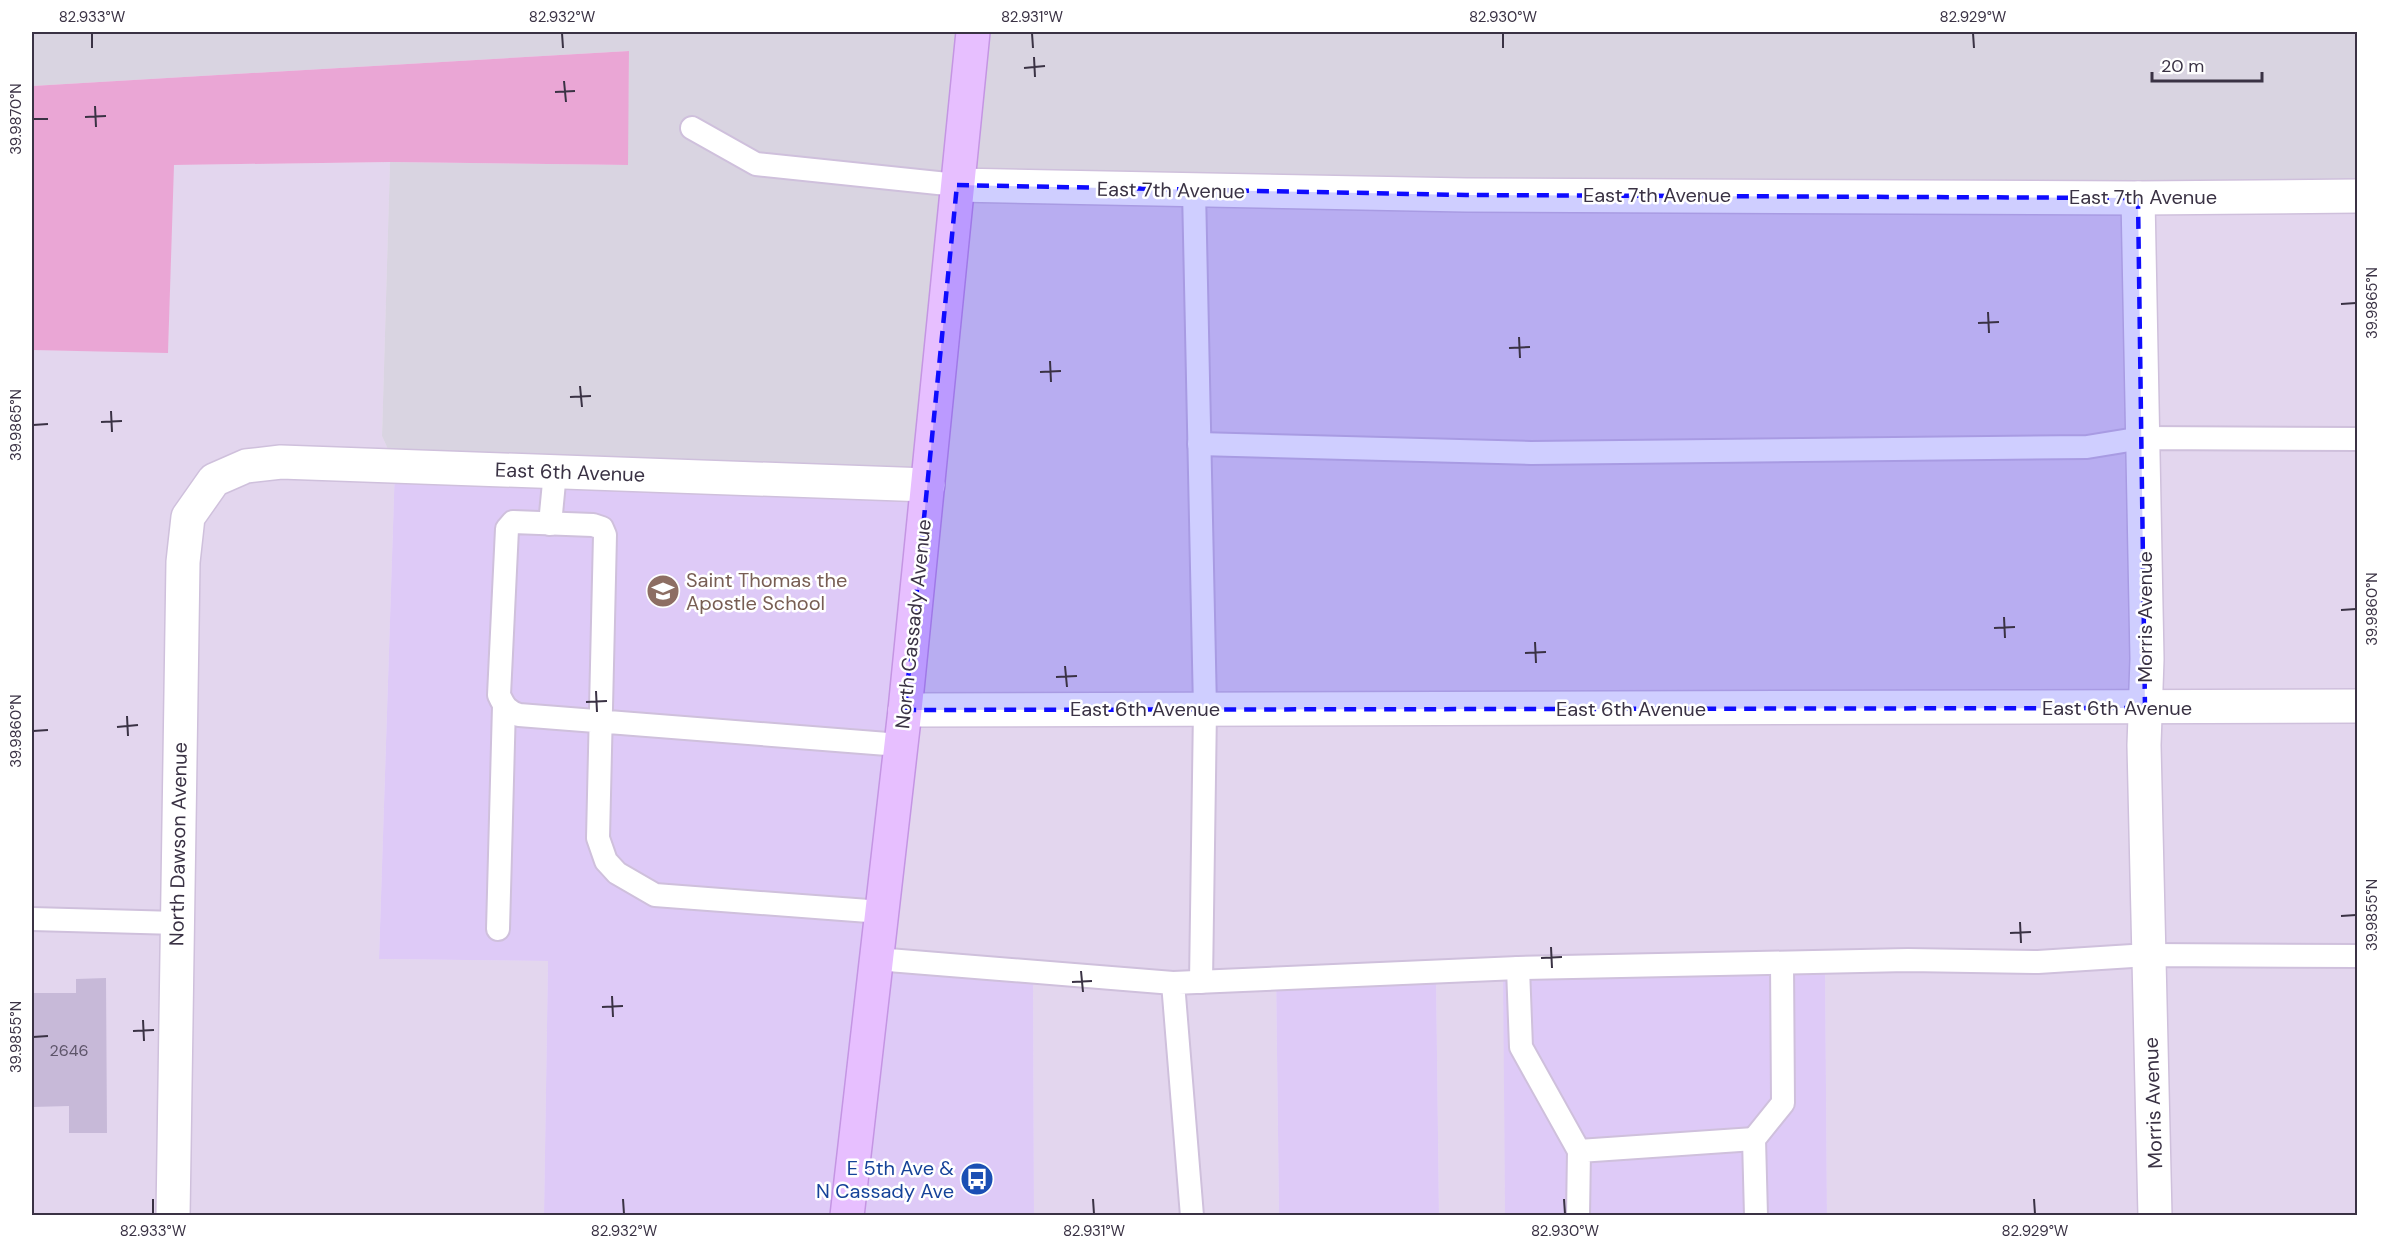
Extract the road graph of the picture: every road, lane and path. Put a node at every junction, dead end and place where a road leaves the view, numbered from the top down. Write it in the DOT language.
graph roads {
  1 [pos="973,32"];
  2 [pos="692,128"];
  3 [pos="957,185"];
  4 [pos="1194,190"];
  5 [pos="2358,196"];
  6 [pos="2138,198"];
  7 [pos="2142,438"];
  8 [pos="2358,439"];
  9 [pos="1199,444"];
  10 [pos="555,472"];
  11 [pos="214,480"];
  12 [pos="928,485"];
  13 [pos="550,524"];
  14 [pos="504,706"];
  15 [pos="2358,706"];
  16 [pos="2145,708"];
  17 [pos="1205,709"];
  18 [pos="904,710"];
  19 [pos="601,721"];
  20 [pos="900,746"];
  21 [pos="882,912"];
  22 [pos="32,919"];
  23 [pos="177,923"];
  24 [pos="498,929"];
  25 [pos="2148,955"];
  26 [pos="2358,956"];
  27 [pos="876,959"];
  28 [pos="1782,963"];
  29 [pos="1518,968"];
  30 [pos="1201,982"];
  31 [pos="1173,983"];
  32 [pos="1754,1138"];
  33 [pos="1579,1151"];
  34 [pos="172,1215"];
  35 [pos="847,1215"];
  36 [pos="1192,1215"];
  37 [pos="1578,1215"];
  38 [pos="1756,1215"];
  39 [pos="2155,1215"];
  1 -- 3 [label="main road, North Cassady Avenue"];
  2 -- 3 [label="lane"];
  3 -- 4 [label="street, East 7th Avenue"];
  3 -- 12 [label="main road, North Cassady Avenue"];
  4 -- 6 [label="street, East 7th Avenue"];
  4 -- 9 [label="lane"];
  5 -- 6 [label="street, East 7th Avenue"];
  6 -- 7 [label="street, Morris Avenue"];
  7 -- 8 [label="lane"];
  7 -- 9 [label="lane"];
  7 -- 16 [label="street, Morris Avenue"];
  9 -- 17 [label="lane"];
  10 -- 11 [label="street, East 6th Avenue"];
  10 -- 12 [label="street, East 6th Avenue"];
  10 -- 13 [label="lane"];
  11 -- 23 [label="street, North Dawson Avenue"];
  12 -- 18 [label="main road, North Cassady Avenue"];
  13 -- 14 [label="lane"];
  13 -- 19 [label="lane"];
  14 -- 19 [label="lane"];
  14 -- 24 [label="lane"];
  15 -- 16 [label="street, East 6th Avenue"];
  16 -- 17 [label="street, East 6th Avenue"];
  16 -- 25 [label="street, Morris Avenue"];
  17 -- 18 [label="street, East 6th Avenue"];
  17 -- 30 [label="lane"];
  18 -- 20 [label="main road, North Cassady Avenue"];
  19 -- 20 [label="lane"];
  19 -- 21 [label="lane"];
  20 -- 21 [label="main road, North Cassady Avenue"];
  21 -- 27 [label="main road, North Cassady Avenue"];
  22 -- 23 [label="lane"];
  23 -- 34 [label="street, North Dawson Avenue"];
  25 -- 26 [label="lane"];
  25 -- 28 [label="lane"];
  25 -- 39 [label="street, Morris Avenue"];
  27 -- 31 [label="lane"];
  27 -- 35 [label="main road, North Cassady Avenue"];
  28 -- 29 [label="lane"];
  28 -- 32 [label="lane"];
  29 -- 30 [label="lane"];
  29 -- 33 [label="lane"];
  30 -- 31 [label="lane"];
  31 -- 36 [label="lane"];
  32 -- 33 [label="lane"];
  32 -- 38 [label="lane"];
  33 -- 37 [label="lane"];
}
